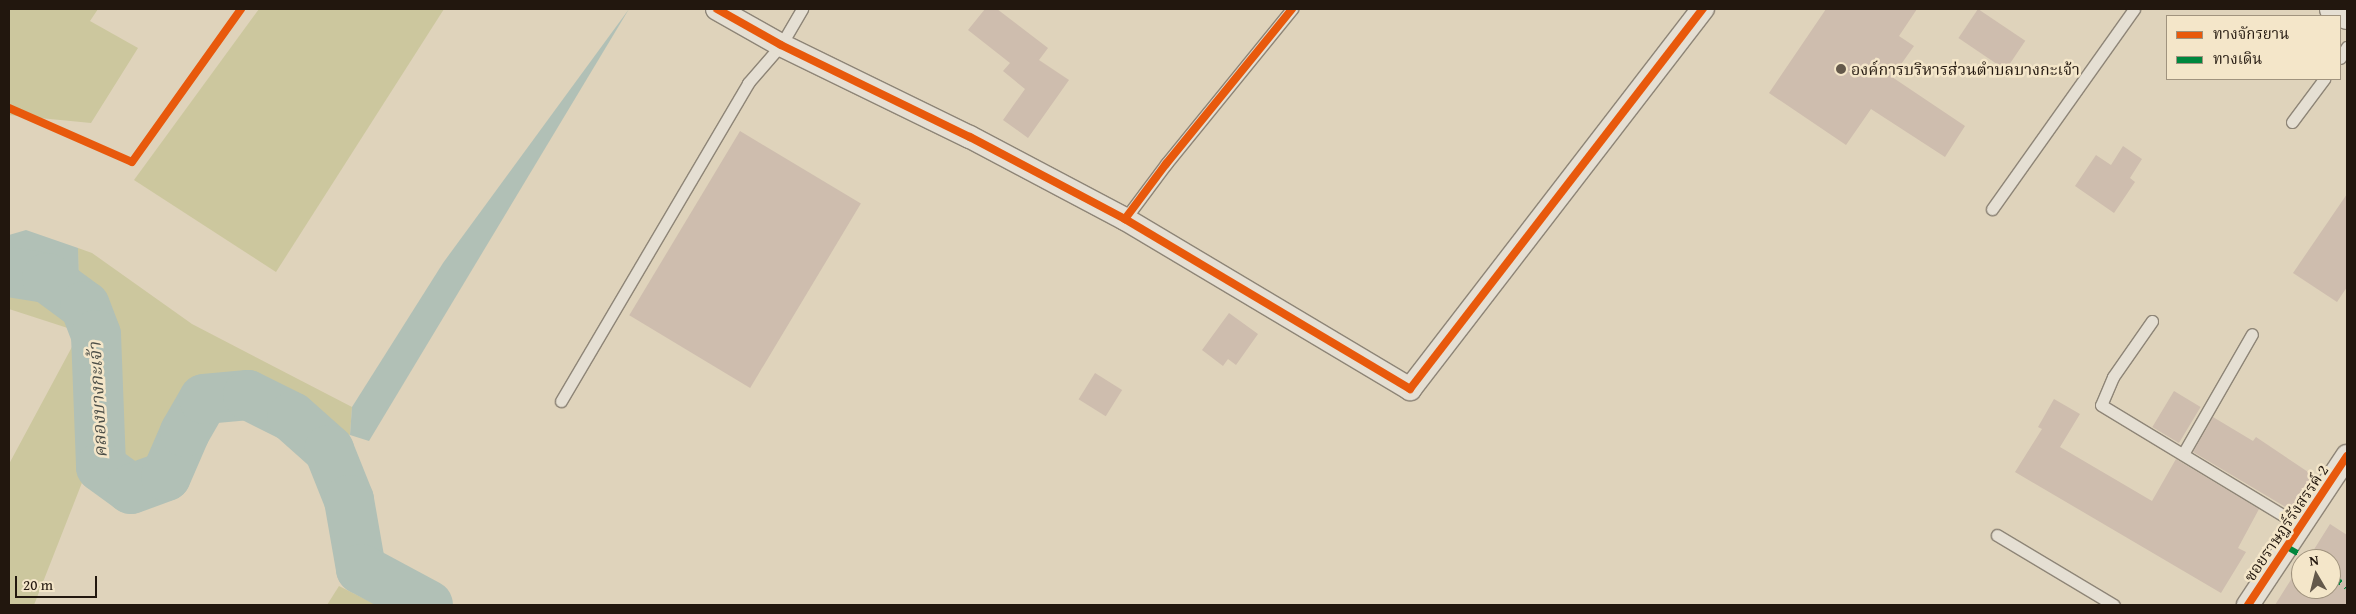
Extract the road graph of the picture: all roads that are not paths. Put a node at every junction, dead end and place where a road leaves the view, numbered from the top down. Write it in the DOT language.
graph roads {
  1 [pos="717,9"];
  2 [pos="802,9"];
  3 [pos="1292,9"];
  4 [pos="1703,9"];
  5 [pos="2134,9"];
  6 [pos="2334,9"];
  7 [pos="2347,15"];
  8 [pos="781,45"];
  9 [pos="2323,80"];
  10 [pos="2292,122"];
  11 [pos="1992,209"];
  12 [pos="1126,219"];
  13 [pos="2152,321"];
  14 [pos="2252,334"];
  15 [pos="561,401"];
  16 [pos="2183,454"];
  17 [pos="2347,456"];
  18 [pos="2301,526"];
  19 [pos="1997,535"];
  20 [pos="2114,605"];
  21 [pos="2248,605"];
  1 -- 8 [label="street"];
  2 -- 8 [label="lane"];
  3 -- 12 [label="lane"];
  4 -- 12 [label="street"];
  5 -- 11 [label="lane"];
  6 -- 7 [label="street"];
  8 -- 12 [label="street"];
  8 -- 15 [label="lane"];
  9 -- 10 [label="lane"];
  13 -- 16 [label="lane"];
  14 -- 16 [label="lane"];
  16 -- 18 [label="lane"];
  17 -- 18 [label="street, ซอยราษฎร์รังสรรค์ 2"];
  18 -- 21 [label="street, ซอยราษฎร์รังสรรค์ 2"];
  19 -- 20 [label="lane"];
}
